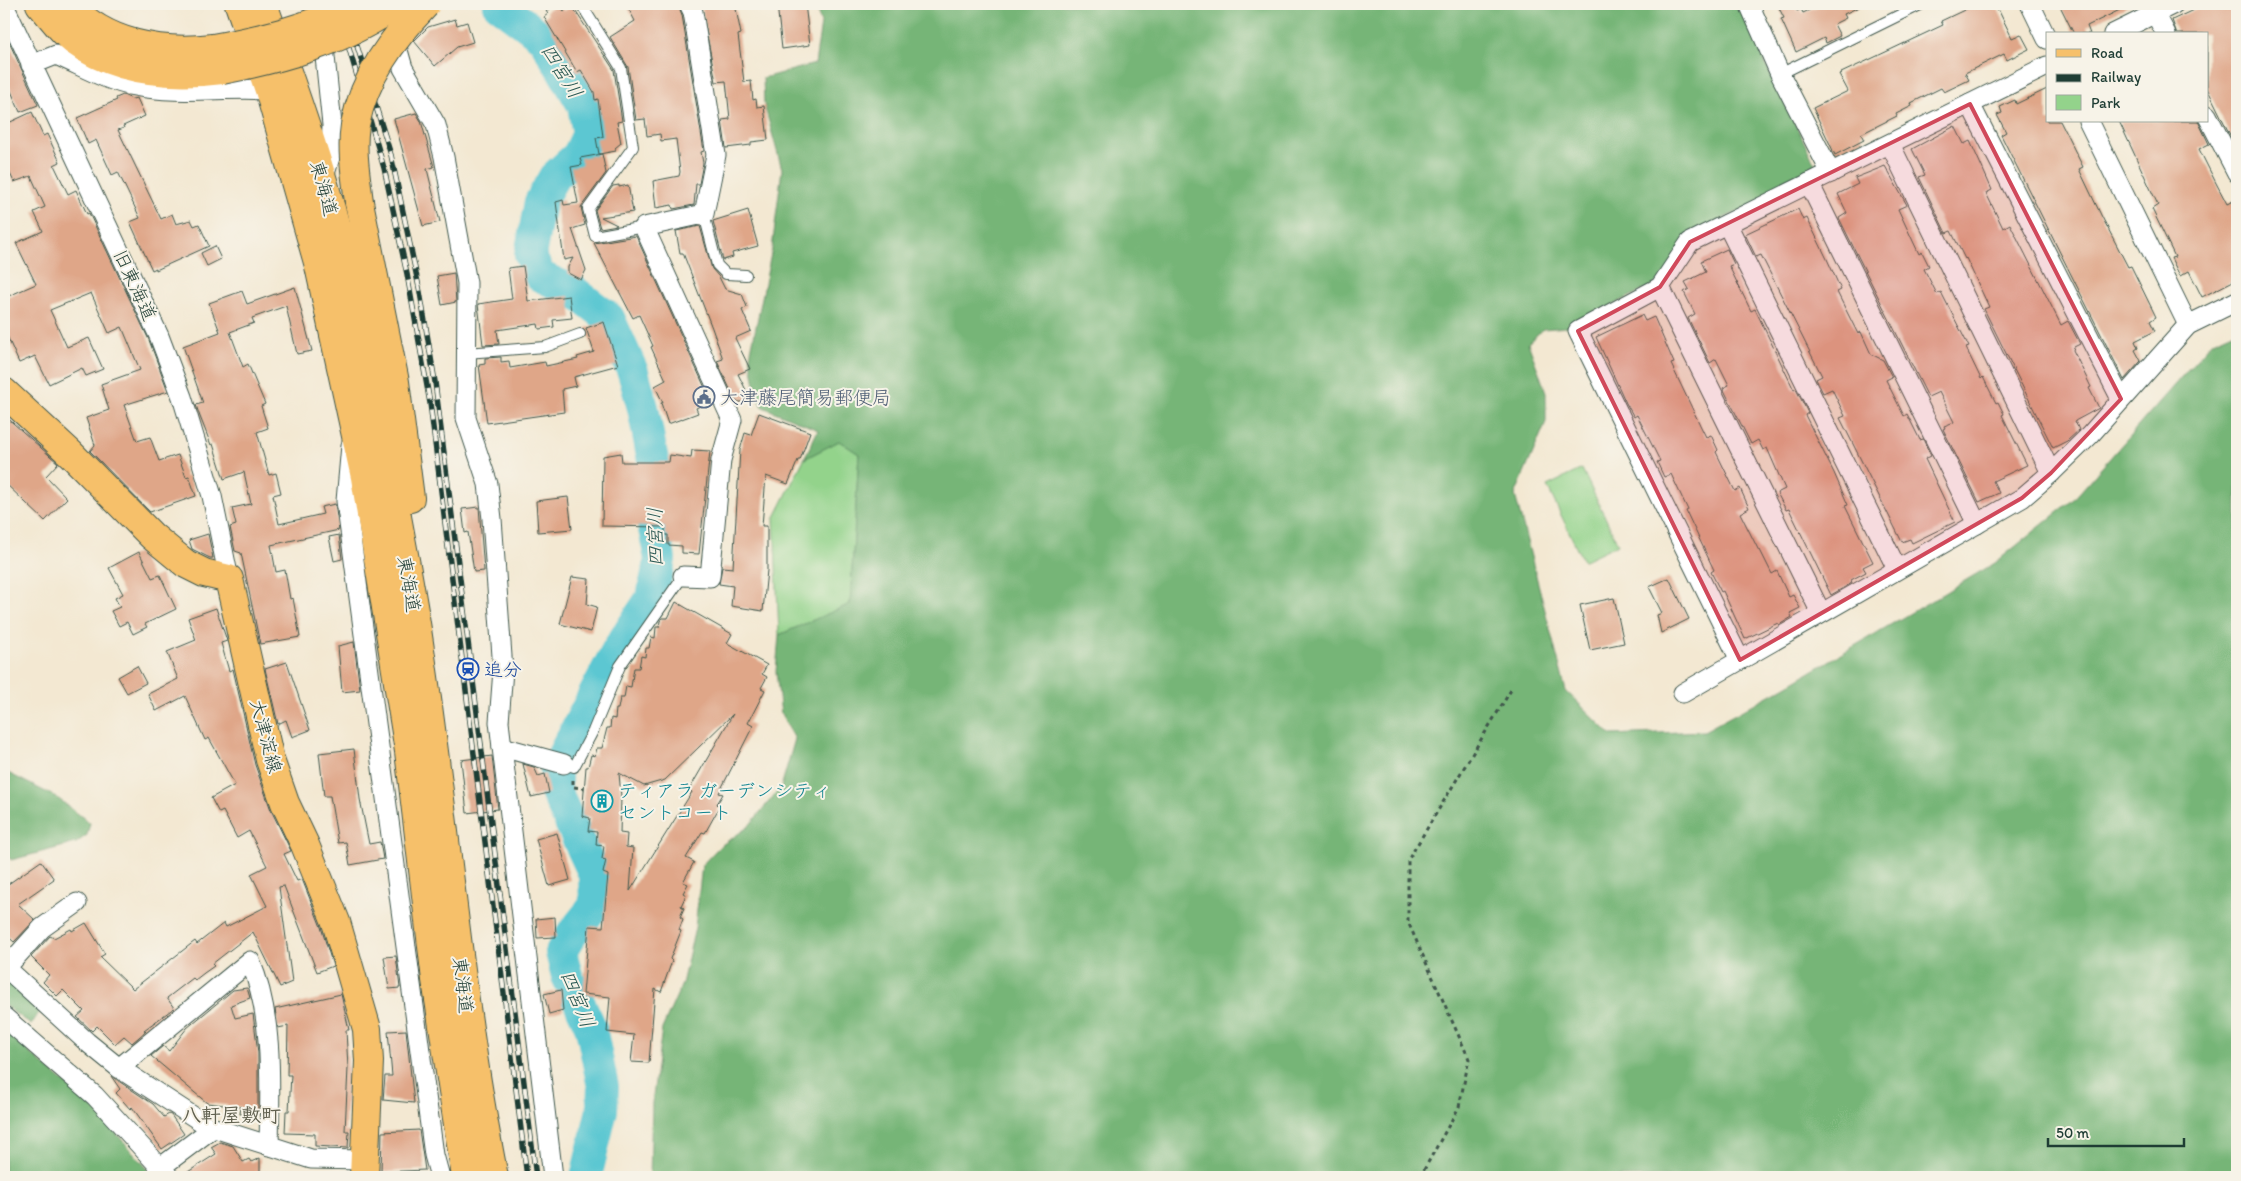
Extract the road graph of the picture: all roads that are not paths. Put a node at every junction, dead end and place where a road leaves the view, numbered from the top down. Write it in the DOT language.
graph roads {
  1 [pos="40,4"];
  2 [pos="68,4"];
  3 [pos="238,4"];
  4 [pos="264,4"];
  5 [pos="313,4"];
  6 [pos="355,4"];
  7 [pos="377,4"];
  8 [pos="397,4"];
  9 [pos="426,4"];
  10 [pos="434,4"];
  11 [pos="581,4"];
  12 [pos="689,4"];
  13 [pos="1749,4"];
  14 [pos="1922,4"];
  15 [pos="2030,4"];
  16 [pos="2174,4"];
  17 [pos="4,6"];
  18 [pos="2155,13"];
  19 [pos="2117,32"];
  20 [pos="2165,32"];
  21 [pos="2046,37"];
  22 [pos="397,47"];
  23 [pos="218,59"];
  24 [pos="31,65"];
  25 [pos="2046,66"];
  26 [pos="1780,74"];
  27 [pos="269,90"];
  28 [pos="1970,104"];
  29 [pos="2208,116"];
  30 [pos="2088,122"];
  31 [pos="1890,144"];
  32 [pos="1831,173"];
  33 [pos="2237,173"];
  34 [pos="323,180"];
  35 [pos="1809,183"];
  36 [pos="704,214"];
  37 [pos="1726,224"];
  38 [pos="644,227"];
  39 [pos="746,274"];
  40 [pos="1660,287"];
  41 [pos="2237,301"];
  42 [pos="2188,325"];
  43 [pos="580,334"];
  44 [pos="466,353"];
  45 [pos="4,392"];
  46 [pos="2122,399"];
  47 [pos="354,422"];
  48 [pos="2051,473"];
  49 [pos="1977,524"];
  50 [pos="1897,569"];
  51 [pos="683,576"];
  52 [pos="229,578"];
  53 [pos="1821,613"];
  54 [pos="415,618"];
  55 [pos="1740,660"];
  56 [pos="1683,693"];
  57 [pos="502,747"];
  58 [pos="558,762"];
  59 [pos="77,903"];
  60 [pos="5,967"];
  61 [pos="4,1017"];
  62 [pos="119,1068"];
  63 [pos="213,1128"];
  64 [pos="269,1146"];
  65 [pos="364,1169"];
  66 [pos="165,1172"];
  67 [pos="440,1177"];
  68 [pos="466,1177"];
  69 [pos="494,1177"];
  70 [pos="553,1177"];
  1 -- 23 [label="main road"];
  2 -- 23 [label="main road"];
  3 -- 27 [label="main road, 東海道"];
  4 -- 34 [label="main road, 東海道"];
  5 -- 34 [label="street"];
  6 -- 23 [label="main road, bridge"];
  7 -- 22 [label="street"];
  8 -- 23 [label="main road, bridge"];
  9 -- 54 [label="main road, bridge"];
  10 -- 22 [label="street"];
  11 -- 38 [label="lane"];
  12 -- 36 [label="street"];
  13 -- 26 [label="street"];
  14 -- 26 [label="lane"];
  15 -- 21 [label="street"];
  16 -- 18 [label="street"];
  17 -- 24 [label="street, 旧東海道"];
  18 -- 19 [label="street"];
  18 -- 20 [label="street"];
  22 -- 44 [label="street"];
  24 -- 27 [label="street"];
  24 -- 52 [label="street, 旧東海道"];
  25 -- 28 [label="street"];
  26 -- 32 [label="street"];
  27 -- 47 [label="main road, 東海道"];
  28 -- 31 [label="street"];
  28 -- 46 [label="street"];
  29 -- 33 [label="street"];
  30 -- 42 [label="street"];
  31 -- 32 [label="street"];
  31 -- 48 [label="street"];
  32 -- 35 [label="street"];
  34 -- 54 [label="main road, 東海道"];
  35 -- 37 [label="street"];
  35 -- 49 [label="street"];
  36 -- 38 [label="street"];
  36 -- 39 [label="lane"];
  37 -- 40 [label="street"];
  37 -- 50 [label="street"];
  38 -- 51 [label="street"];
  40 -- 53 [label="street"];
  40 -- 55 [label="street"];
  41 -- 42 [label="street"];
  42 -- 46 [label="street"];
  43 -- 44 [label="lane"];
  44 -- 57 [label="street"];
  45 -- 52 [label="main road"];
  46 -- 48 [label="street"];
  47 -- 67 [label="street"];
  47 -- 68 [label="main road, 東海道"];
  48 -- 49 [label="street"];
  49 -- 50 [label="street"];
  50 -- 53 [label="street"];
  51 -- 58 [label="lane"];
  52 -- 65 [label="main road, 大津淀線"];
  53 -- 55 [label="street"];
  54 -- 69 [label="main road, 東海道"];
  55 -- 56 [label="street"];
  57 -- 58 [label="street"];
  57 -- 70 [label="street"];
  59 -- 60 [label="street"];
  60 -- 62 [label="street"];
  61 -- 66 [label="street"];
  62 -- 63 [label="street"];
  62 -- 64 [label="street"];
  63 -- 64 [label="street"];
  63 -- 66 [label="street"];
  64 -- 65 [label="street"];
}
